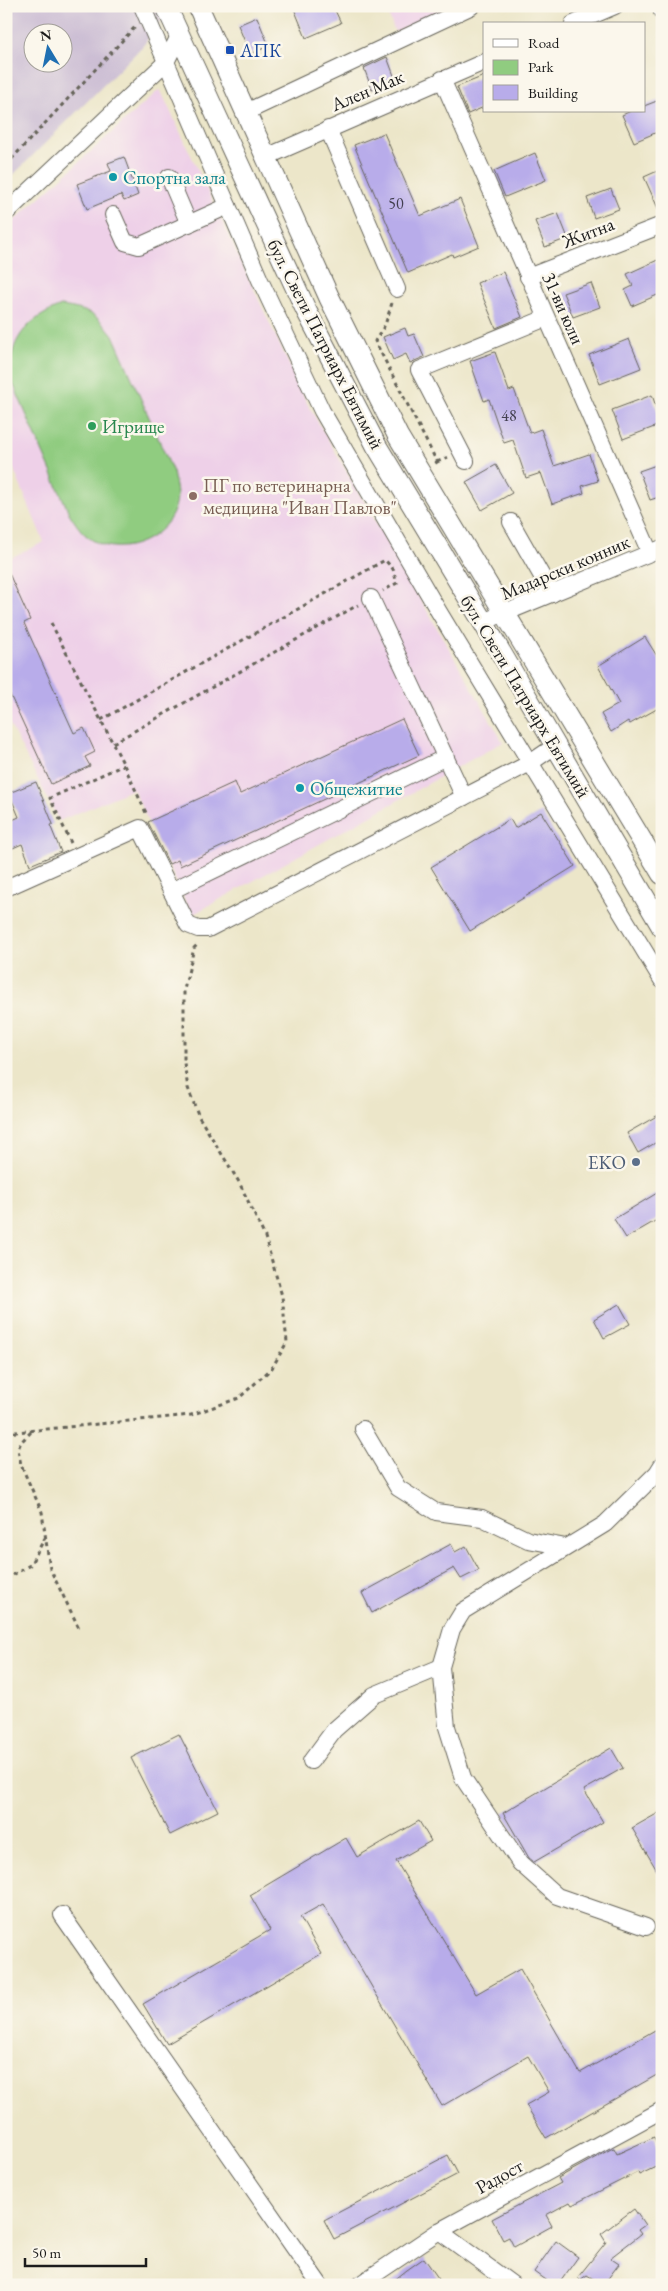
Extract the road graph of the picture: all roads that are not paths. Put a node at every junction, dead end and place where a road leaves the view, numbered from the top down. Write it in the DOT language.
graph roads {
  1 [pos="166,6"];
  2 [pos="198,6"];
  3 [pos="472,6"];
  4 [pos="614,6"];
  5 [pos="660,6"];
  6 [pos="144,11"];
  7 [pos="662,12"];
  8 [pos="578,22"];
  9 [pos="180,34"];
  10 [pos="166,62"];
  11 [pos="483,62"];
  12 [pos="442,79"];
  13 [pos="246,112"];
  14 [pos="328,129"];
  15 [pos="266,157"];
  16 [pos="169,177"];
  17 [pos="228,206"];
  18 [pos="6,213"];
  19 [pos="113,215"];
  20 [pos="190,224"];
  21 [pos="662,225"];
  22 [pos="528,277"];
  23 [pos="396,289"];
  24 [pos="546,318"];
  25 [pos="466,461"];
  26 [pos="510,522"];
  27 [pos="656,550"];
  28 [pos="552,594"];
  29 [pos="371,598"];
  30 [pos="506,613"];
  31 [pos="483,622"];
  32 [pos="555,746"];
  33 [pos="446,758"];
  34 [pos="530,763"];
  35 [pos="464,797"];
  36 [pos="662,874"];
  37 [pos="6,888"];
  38 [pos="171,890"];
  39 [pos="662,927"];
  40 [pos="662,980"];
  41 [pos="364,1429"];
  42 [pos="662,1465"];
  43 [pos="566,1547"];
  44 [pos="441,1667"];
  45 [pos="311,1761"];
  46 [pos="62,1915"];
  47 [pos="646,1927"];
  48 [pos="662,2110"];
  49 [pos="439,2232"];
  50 [pos="320,2285"];
  51 [pos="360,2285"];
  52 [pos="513,2285"];
  1 -- 9 [label="main road, бул. Свети Патриарх Евтимий"];
  2 -- 13 [label="main road, бул. Свети Патриарх Евтимий"];
  3 -- 13 [label="street"];
  4 -- 8 [label="street"];
  5 -- 7 [label="street"];
  6 -- 10 [label="street"];
  9 -- 10 [label="street"];
  9 -- 31 [label="main road, бул. Свети Патриарх Евтимий"];
  10 -- 17 [label="street"];
  10 -- 18 [label="street"];
  11 -- 12 [label="street, Ален Мак"];
  12 -- 14 [label="street, Ален Мак"];
  12 -- 22 [label="street, 31-ви юли"];
  13 -- 15 [label="main road, бул. Свети Патриарх Евтимий"];
  14 -- 15 [label="street, Ален Мак"];
  14 -- 23 [label="street"];
  15 -- 30 [label="main road, бул. Свети Патриарх Евтимий"];
  16 -- 20 [label="street"];
  17 -- 20 [label="street"];
  17 -- 34 [label="street"];
  19 -- 20 [label="street"];
  21 -- 22 [label="street, Житна"];
  22 -- 24 [label="street, 31-ви юли"];
  24 -- 25 [label="street"];
  24 -- 27 [label="street, 31-ви юли"];
  26 -- 28 [label="street"];
  27 -- 28 [label="street, Мадарски конник"];
  28 -- 30 [label="street, Мадарски конник"];
  29 -- 33 [label="street"];
  30 -- 31 [label="street, Мадарски конник"];
  30 -- 36 [label="main road, бул. Свети Патриарх Евтимий"];
  31 -- 32 [label="main road, бул. Свети Патриарх Евтимий"];
  32 -- 34 [label="street"];
  32 -- 39 [label="main road, бул. Свети Патриарх Евтимий"];
  33 -- 35 [label="street"];
  33 -- 38 [label="street"];
  34 -- 35 [label="street"];
  34 -- 40 [label="street"];
  35 -- 38 [label="street"];
  37 -- 38 [label="street"];
  41 -- 43 [label="street"];
  42 -- 43 [label="street"];
  43 -- 44 [label="street"];
  44 -- 45 [label="street"];
  44 -- 47 [label="street"];
  46 -- 50 [label="street"];
  48 -- 49 [label="street, Радост"];
  49 -- 51 [label="street, Радост"];
  49 -- 52 [label="street"];
}
